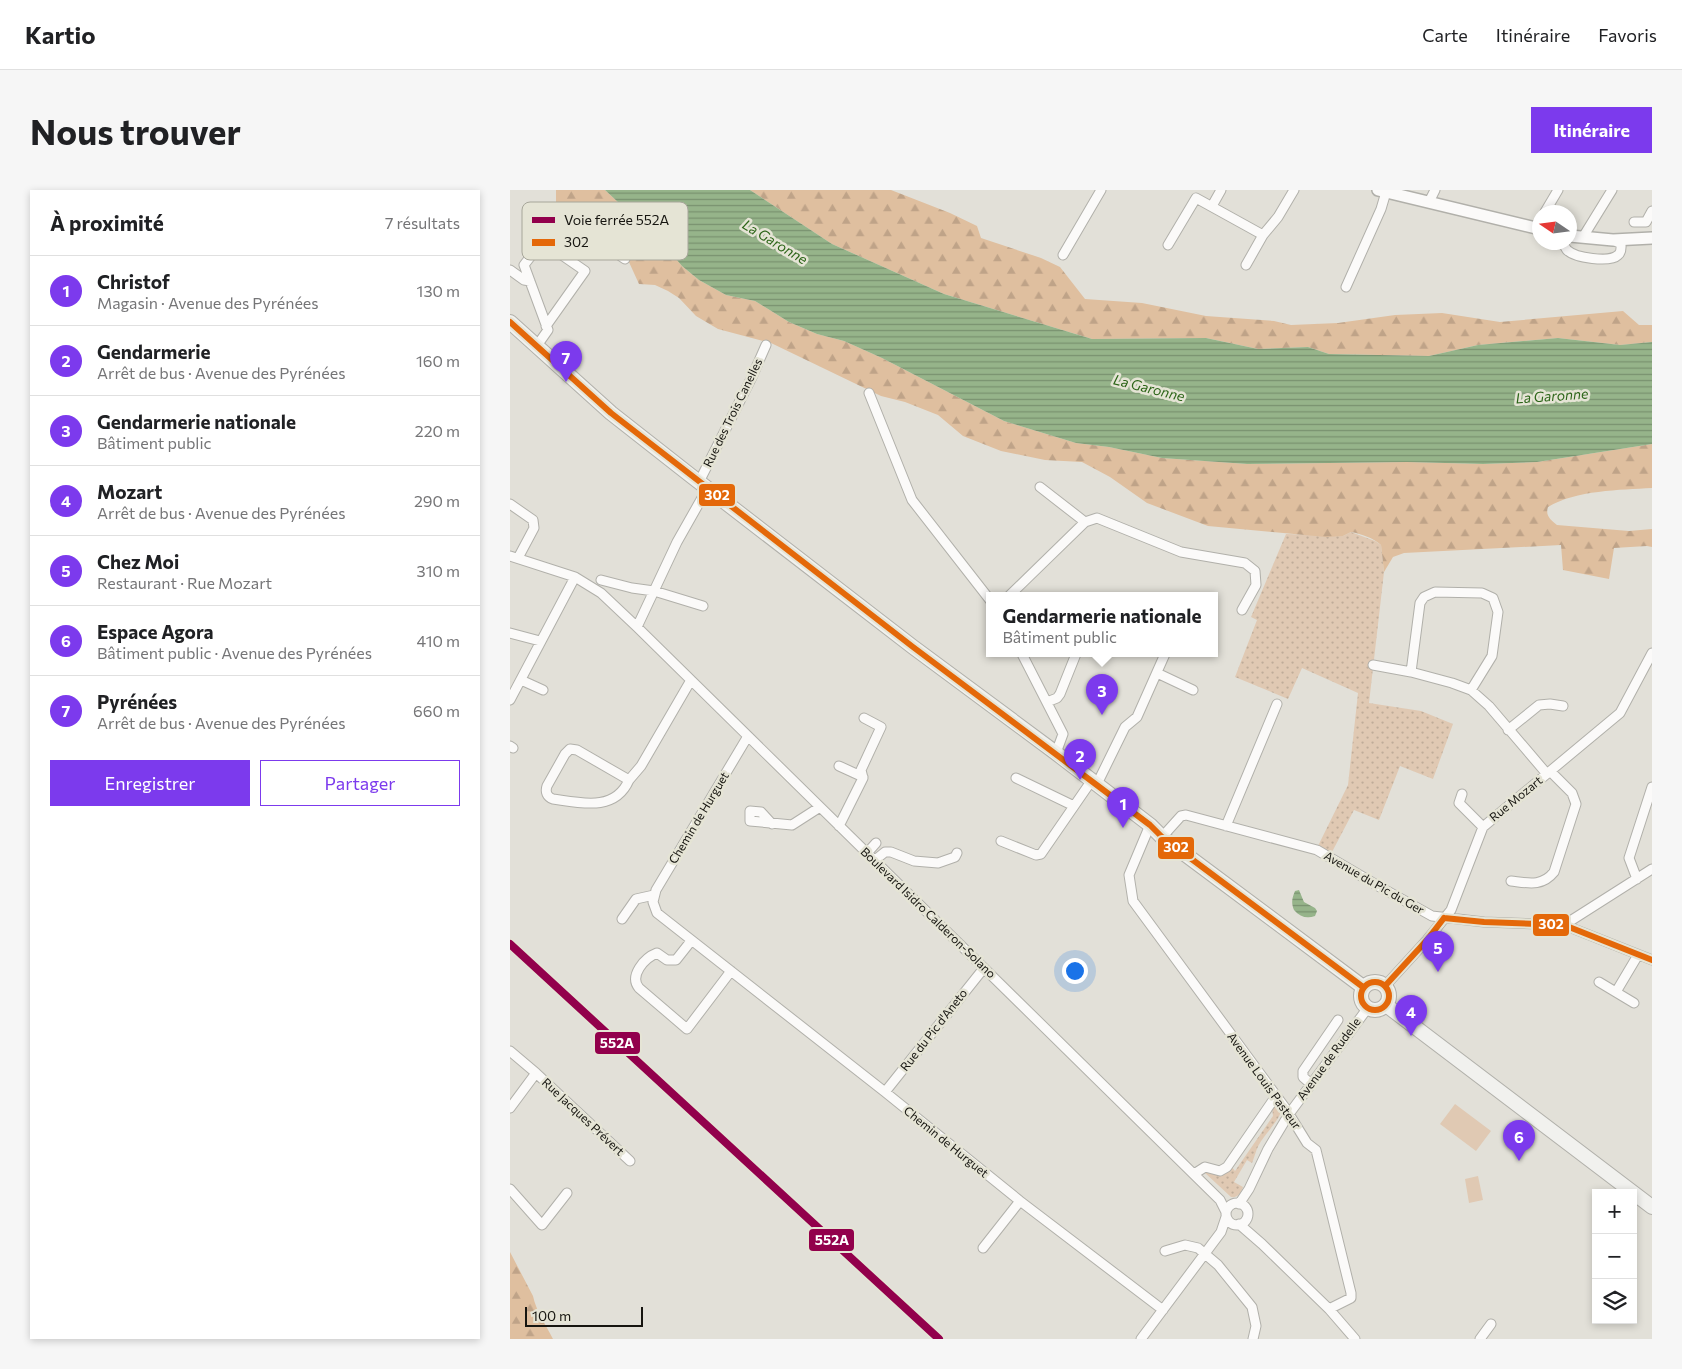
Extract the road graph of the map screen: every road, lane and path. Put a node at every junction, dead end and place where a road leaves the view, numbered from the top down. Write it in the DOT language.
graph roads {
  1 [pos="1101,190"];
  2 [pos="1221,190"];
  3 [pos="1294,190"];
  4 [pos="1435,190"];
  5 [pos="1558,190"];
  6 [pos="1612,190"];
  7 [pos="1382,191"];
  8 [pos="1198,194"];
  9 [pos="1429,202"];
  10 [pos="1549,205"];
  11 [pos="1212,206"];
  12 [pos="1652,212"];
  13 [pos="1532,225"];
  14 [pos="1263,235"];
  15 [pos="1577,237"];
  16 [pos="1583,237"];
  17 [pos="1652,238"];
  18 [pos="1633,239"];
  19 [pos="1614,240"];
  20 [pos="1168,245"];
  21 [pos="1567,250"];
  22 [pos="1062,255"];
  23 [pos="527,260"];
  24 [pos="569,260"];
  25 [pos="1246,265"];
  26 [pos="510,270"];
  27 [pos="530,281"];
  28 [pos="1346,287"];
  29 [pos="546,326"];
  30 [pos="512,328"];
  31 [pos="766,344"];
  32 [pos="536,347"];
  33 [pos="869,393"];
  34 [pos="703,485"];
  35 [pos="1040,487"];
  36 [pos="510,504"];
  37 [pos="1085,522"];
  38 [pos="514,557"];
  39 [pos="575,577"];
  40 [pos="600,580"];
  41 [pos="654,591"];
  42 [pos="1013,592"];
  43 [pos="986,595"];
  44 [pos="703,606"];
  45 [pos="1242,610"];
  46 [pos="637,627"];
  47 [pos="510,633"];
  48 [pos="540,641"];
  49 [pos="1652,653"];
  50 [pos="1024,657"];
  51 [pos="1075,657"];
  52 [pos="1164,657"];
  53 [pos="1373,665"];
  54 [pos="1411,672"];
  55 [pos="1157,673"];
  56 [pos="521,680"];
  57 [pos="691,680"];
  58 [pos="543,690"];
  59 [pos="1193,690"];
  60 [pos="1471,690"];
  61 [pos="510,700"];
  62 [pos="1047,702"];
  63 [pos="1277,704"];
  64 [pos="1563,706"];
  65 [pos="864,718"];
  66 [pos="1508,730"];
  67 [pos="748,736"];
  68 [pos="1056,753"];
  69 [pos="839,766"];
  70 [pos="1549,773"];
  71 [pos="863,777"];
  72 [pos="1016,778"];
  73 [pos="629,780"];
  74 [pos="1095,782"];
  75 [pos="1652,788"];
  76 [pos="1462,794"];
  77 [pos="1074,806"];
  78 [pos="820,807"];
  79 [pos="772,824"];
  80 [pos="1150,825"];
  81 [pos="839,826"];
  82 [pos="1226,826"];
  83 [pos="1483,827"];
  84 [pos="1162,837"];
  85 [pos="1001,841"];
  86 [pos="876,843"];
  87 [pos="867,853"];
  88 [pos="957,853"];
  89 [pos="875,860"];
  90 [pos="1652,869"];
  91 [pos="1637,879"];
  92 [pos="1511,882"];
  93 [pos="654,898"];
  94 [pos="1444,918"];
  95 [pos="622,919"];
  96 [pos="1564,925"];
  97 [pos="691,940"];
  98 [pos="1638,955"];
  99 [pos="1652,960"];
  100 [pos="984,968"];
  101 [pos="731,971"];
  102 [pos="1599,982"];
  103 [pos="1385,986"];
  104 [pos="1363,987"];
  105 [pos="1616,992"];
  106 [pos="1634,1003"];
  107 [pos="1386,1006"];
  108 [pos="1368,1009"];
  109 [pos="1338,1020"];
  110 [pos="513,1054"];
  111 [pos="510,1065"];
  112 [pos="536,1073"];
  113 [pos="1311,1084"];
  114 [pos="885,1092"];
  115 [pos="1276,1096"];
  116 [pos="510,1108"];
  117 [pos="1289,1114"];
  118 [pos="630,1161"];
  119 [pos="1194,1174"];
  120 [pos="510,1189"];
  121 [pos="567,1193"];
  122 [pos="1020,1201"];
  123 [pos="1652,1207"];
  124 [pos="1234,1209"];
  125 [pos="1240,1222"];
  126 [pos="1221,1232"];
  127 [pos="983,1248"];
  128 [pos="1165,1251"];
  129 [pos="1205,1253"];
  130 [pos="1329,1309"];
  131 [pos="1163,1310"];
  132 [pos="1491,1324"];
  133 [pos="1141,1339"];
  134 [pos="1253,1339"];
  135 [pos="1355,1339"];
  136 [pos="1480,1339"];
  1 -- 22 [label="street"];
  2 -- 11 [label="street"];
  3 -- 14 [label="street"];
  4 -- 9 [label="street"];
  5 -- 10 [label="street"];
  6 -- 16 [label="street"];
  7 -- 9 [label="street"];
  7 -- 28 [label="street"];
  8 -- 11 [label="street"];
  8 -- 20 [label="street"];
  9 -- 13 [label="street"];
  11 -- 14 [label="street"];
  12 -- 18 [label="street"];
  14 -- 25 [label="street"];
  15 -- 16 [label="street"];
  16 -- 19 [label="street"];
  17 -- 18 [label="street"];
  18 -- 19 [label="street"];
  19 -- 21 [label="street"];
  23 -- 27 [label="street"];
  24 -- 29 [label="street"];
  26 -- 27 [label="street"];
  27 -- 29 [label="street"];
  29 -- 32 [label="street"];
  30 -- 32 [label="main road"];
  31 -- 34 [label="street, Rue des Trois Canelles"];
  32 -- 34 [label="main road"];
  33 -- 43 [label="street"];
  34 -- 41 [label="street, Rue des Trois Canelles"];
  34 -- 68 [label="main road"];
  35 -- 37 [label="street"];
  36 -- 38 [label="street"];
  37 -- 42 [label="street"];
  37 -- 45 [label="street"];
  38 -- 39 [label="street, Boulevard Isidro Calderon-Solano"];
  39 -- 46 [label="street, Boulevard Isidro Calderon-Solano"];
  39 -- 48 [label="street"];
  40 -- 41 [label="street"];
  41 -- 44 [label="street"];
  41 -- 46 [label="street, Rue des Trois Canelles"];
  46 -- 57 [label="street, Boulevard Isidro Calderon-Solano"];
  47 -- 48 [label="street"];
  48 -- 56 [label="street"];
  49 -- 70 [label="street, Rue Mozart"];
  50 -- 62 [label="street"];
  51 -- 62 [label="street"];
  52 -- 55 [label="street"];
  53 -- 54 [label="street"];
  54 -- 60 [label="street"];
  54 -- 60 [label="street"];
  55 -- 59 [label="street"];
  55 -- 74 [label="street"];
  56 -- 58 [label="street"];
  56 -- 61 [label="street"];
  57 -- 67 [label="street, Boulevard Isidro Calderon-Solano"];
  57 -- 73 [label="street"];
  60 -- 66 [label="street"];
  62 -- 68 [label="street"];
  63 -- 82 [label="street"];
  64 -- 66 [label="street"];
  65 -- 71 [label="street"];
  66 -- 70 [label="street"];
  67 -- 78 [label="street, Boulevard Isidro Calderon-Solano"];
  67 -- 93 [label="street, Chemin de Hurguet"];
  68 -- 74 [label="main road"];
  69 -- 71 [label="street"];
  70 -- 83 [label="street, Rue Mozart"];
  70 -- 92 [label="street"];
  71 -- 81 [label="street"];
  72 -- 77 [label="street"];
  73 -- 73 [label="street"];
  74 -- 77 [label="street"];
  74 -- 80 [label="main road"];
  75 -- 91 [label="street"];
  76 -- 83 [label="street"];
  77 -- 85 [label="street"];
  78 -- 79 [label="street"];
  78 -- 81 [label="street, Boulevard Isidro Calderon-Solano"];
  80 -- 84 [label="main road"];
  80 -- 115 [label="street, Avenue Louis Pasteur"];
  81 -- 87 [label="street, Boulevard Isidro Calderon-Solano"];
  82 -- 84 [label="street, Avenue du Pic du Ger"];
  82 -- 94 [label="street, Avenue du Pic du Ger"];
  83 -- 94 [label="street, Rue Mozart"];
  84 -- 104 [label="main road"];
  86 -- 87 [label="street"];
  87 -- 89 [label="street, Boulevard Isidro Calderon-Solano"];
  88 -- 89 [label="street"];
  89 -- 100 [label="street, Boulevard Isidro Calderon-Solano"];
  90 -- 91 [label="street"];
  91 -- 96 [label="street"];
  93 -- 95 [label="street"];
  93 -- 97 [label="street, Chemin de Hurguet"];
  94 -- 96 [label="street, Avenue du Pic du Ger"];
  94 -- 103 [label="street, Rue Mozart"];
  96 -- 98 [label="street, Avenue du Pic du Ger"];
  97 -- 101 [label="street, Chemin de Hurguet"];
  97 -- 101 [label="street"];
  98 -- 99 [label="street, Avenue du Pic du Ger"];
  98 -- 105 [label="street"];
  100 -- 114 [label="street, Rue du Pic d'Aneto"];
  100 -- 119 [label="street, Boulevard Isidro Calderon-Solano"];
  101 -- 114 [label="street, Chemin de Hurguet"];
  102 -- 105 [label="street"];
  103 -- 104 [label="main road"];
  103 -- 107 [label="main road"];
  104 -- 108 [label="main road"];
  105 -- 106 [label="street"];
  107 -- 108 [label="main road"];
  107 -- 123 [label="main road"];
  108 -- 113 [label="street, Avenue de Rudelle"];
  109 -- 113 [label="street"];
  110 -- 111 [label="street"];
  110 -- 112 [label="street, Rue Jacques Prévert"];
  112 -- 116 [label="street, Rue Jacques Prévert"];
  112 -- 118 [label="street, Rue Jacques Prévert"];
  113 -- 117 [label="street, Avenue de Rudelle"];
  114 -- 122 [label="street, Chemin de Hurguet"];
  115 -- 117 [label="street, Avenue Louis Pasteur"];
  115 -- 119 [label="street"];
  117 -- 124 [label="street, Avenue de Rudelle"];
  117 -- 130 [label="street, Avenue Louis Pasteur"];
  119 -- 124 [label="street, Boulevard Isidro Calderon-Solano"];
  120 -- 121 [label="street"];
  122 -- 127 [label="street"];
  122 -- 131 [label="street, Chemin de Hurguet"];
  124 -- 125 [label="street"];
  124 -- 125 [label="street"];
  124 -- 126 [label="street, Avenue de Rudelle"];
  125 -- 126 [label="street, Avenue de Rudelle"];
  125 -- 130 [label="street"];
  126 -- 129 [label="street, Avenue de Rudelle"];
  128 -- 129 [label="street"];
  129 -- 131 [label="street, Avenue de Rudelle"];
  129 -- 134 [label="street"];
  130 -- 135 [label="street"];
  131 -- 133 [label="street, Avenue de Rudelle"];
  132 -- 136 [label="street"];
}
